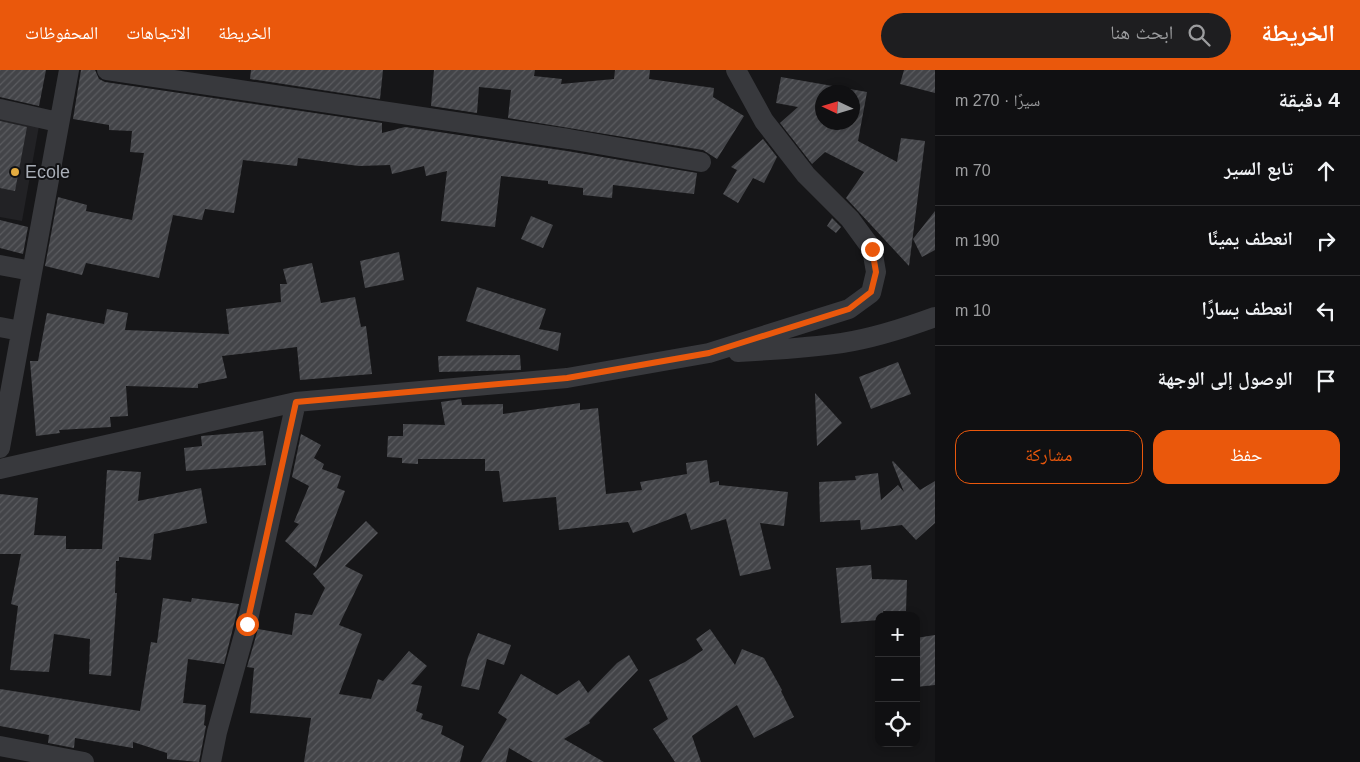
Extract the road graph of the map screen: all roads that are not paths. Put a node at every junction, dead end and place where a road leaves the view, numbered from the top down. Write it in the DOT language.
graph roads {
  1 [pos="69,70"];
  2 [pos="107,70"];
  3 [pos="736,70"];
  4 [pos="0,109"];
  5 [pos="58,122"];
  6 [pos="701,162"];
  7 [pos="0,265"];
  8 [pos="32,271"];
  9 [pos="935,317"];
  10 [pos="0,327"];
  11 [pos="21,331"];
  12 [pos="709,353"];
  13 [pos="5,390"];
  14 [pos="296,402"];
  15 [pos="0,448"];
  16 [pos="0,469"];
  17 [pos="0,746"];
  18 [pos="84,762"];
  19 [pos="211,762"];
  1 -- 5 [label="street"];
  2 -- 6 [label="street"];
  3 -- 12 [label="street"];
  4 -- 5 [label="street"];
  5 -- 8 [label="street"];
  7 -- 8 [label="street"];
  8 -- 11 [label="street"];
  9 -- 12 [label="street"];
  10 -- 11 [label="street"];
  11 -- 13 [label="street"];
  12 -- 14 [label="street"];
  13 -- 15 [label="street"];
  14 -- 16 [label="street"];
  14 -- 19 [label="street"];
  17 -- 18 [label="street"];
}
